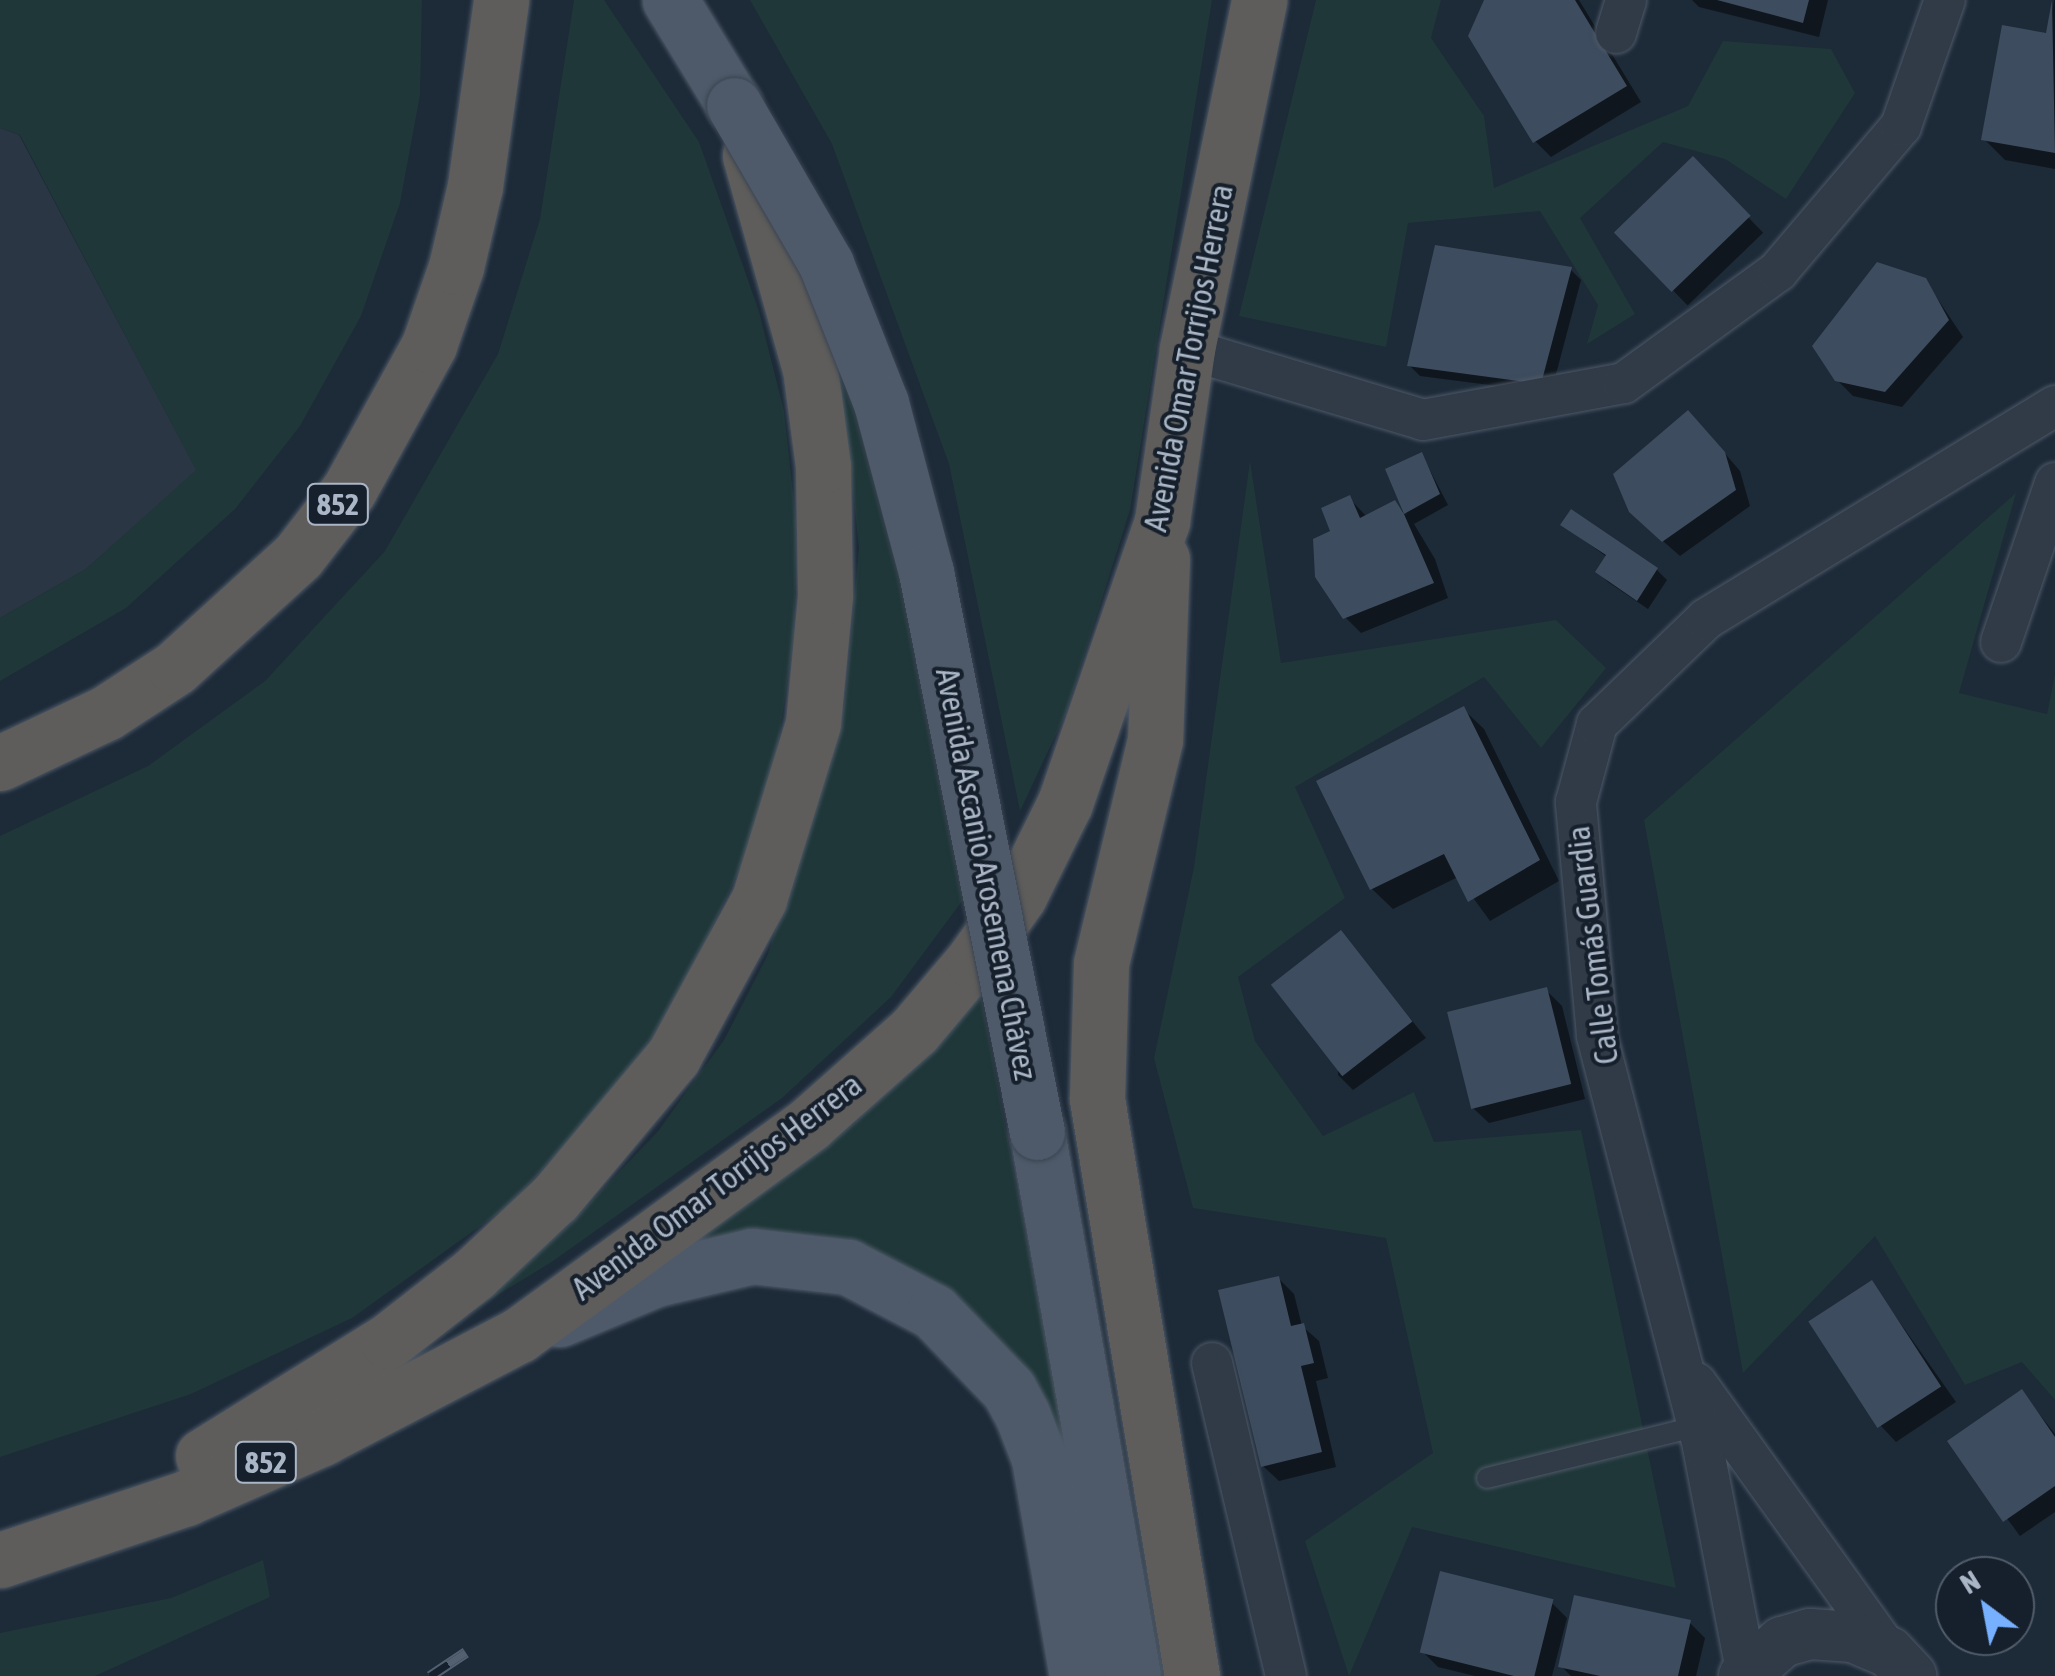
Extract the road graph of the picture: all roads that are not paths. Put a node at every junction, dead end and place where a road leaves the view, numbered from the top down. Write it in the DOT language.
graph roads {
  1 [pos="472,0"];
  2 [pos="501,0"];
  3 [pos="670,0"];
  4 [pos="1259,0"];
  5 [pos="1945,0"];
  6 [pos="484,104"];
  7 [pos="734,105"];
  8 [pos="1187,349"];
  9 [pos="2055,406"];
  10 [pos="2055,483"];
  11 [pos="1162,521"];
  12 [pos="2001,642"];
  13 [pos="0,764"];
  14 [pos="519,1336"];
  15 [pos="1679,1360"];
  16 [pos="1212,1363"];
  17 [pos="1698,1426"];
  18 [pos="1487,1478"];
  19 [pos="0,1546"];
  20 [pos="0,1560"];
  21 [pos="1900,1664"];
  22 [pos="1745,1673"];
  23 [pos="1078,1676"];
  24 [pos="1134,1676"];
  25 [pos="1192,1676"];
  26 [pos="1286,1676"];
  1 -- 6 [label="highway"];
  2 -- 6 [label="highway"];
  3 -- 7 [label="main road, Avenida Ascanio Arosemena Chávez"];
  4 -- 8 [label="highway, Avenida Omar Torrijos Herrera"];
  5 -- 8 [label="street"];
  6 -- 13 [label="highway, 852"];
  7 -- 19 [label="highway, bridge"];
  7 -- 24 [label="main road, Avenida Ascanio Arosemena Chávez, bridge"];
  8 -- 11 [label="highway, Avenida Omar Torrijos Herrera"];
  9 -- 15 [label="street, Calle Tomás Guardia"];
  10 -- 12 [label="street"];
  11 -- 14 [label="highway, Avenida Omar Torrijos Herrera"];
  11 -- 25 [label="highway"];
  14 -- 20 [label="highway, Avenida Omar Torrijos Herrera / 852"];
  14 -- 23 [label="main road"];
  15 -- 17 [label="street, Calle Tomás Guardia"];
  15 -- 21 [label="street, Calle Tomás Guardia"];
  16 -- 26 [label="street"];
  17 -- 18 [label="lane"];
  17 -- 22 [label="street, Calle Tomás Guardia"];
  21 -- 22 [label="street"];
}
